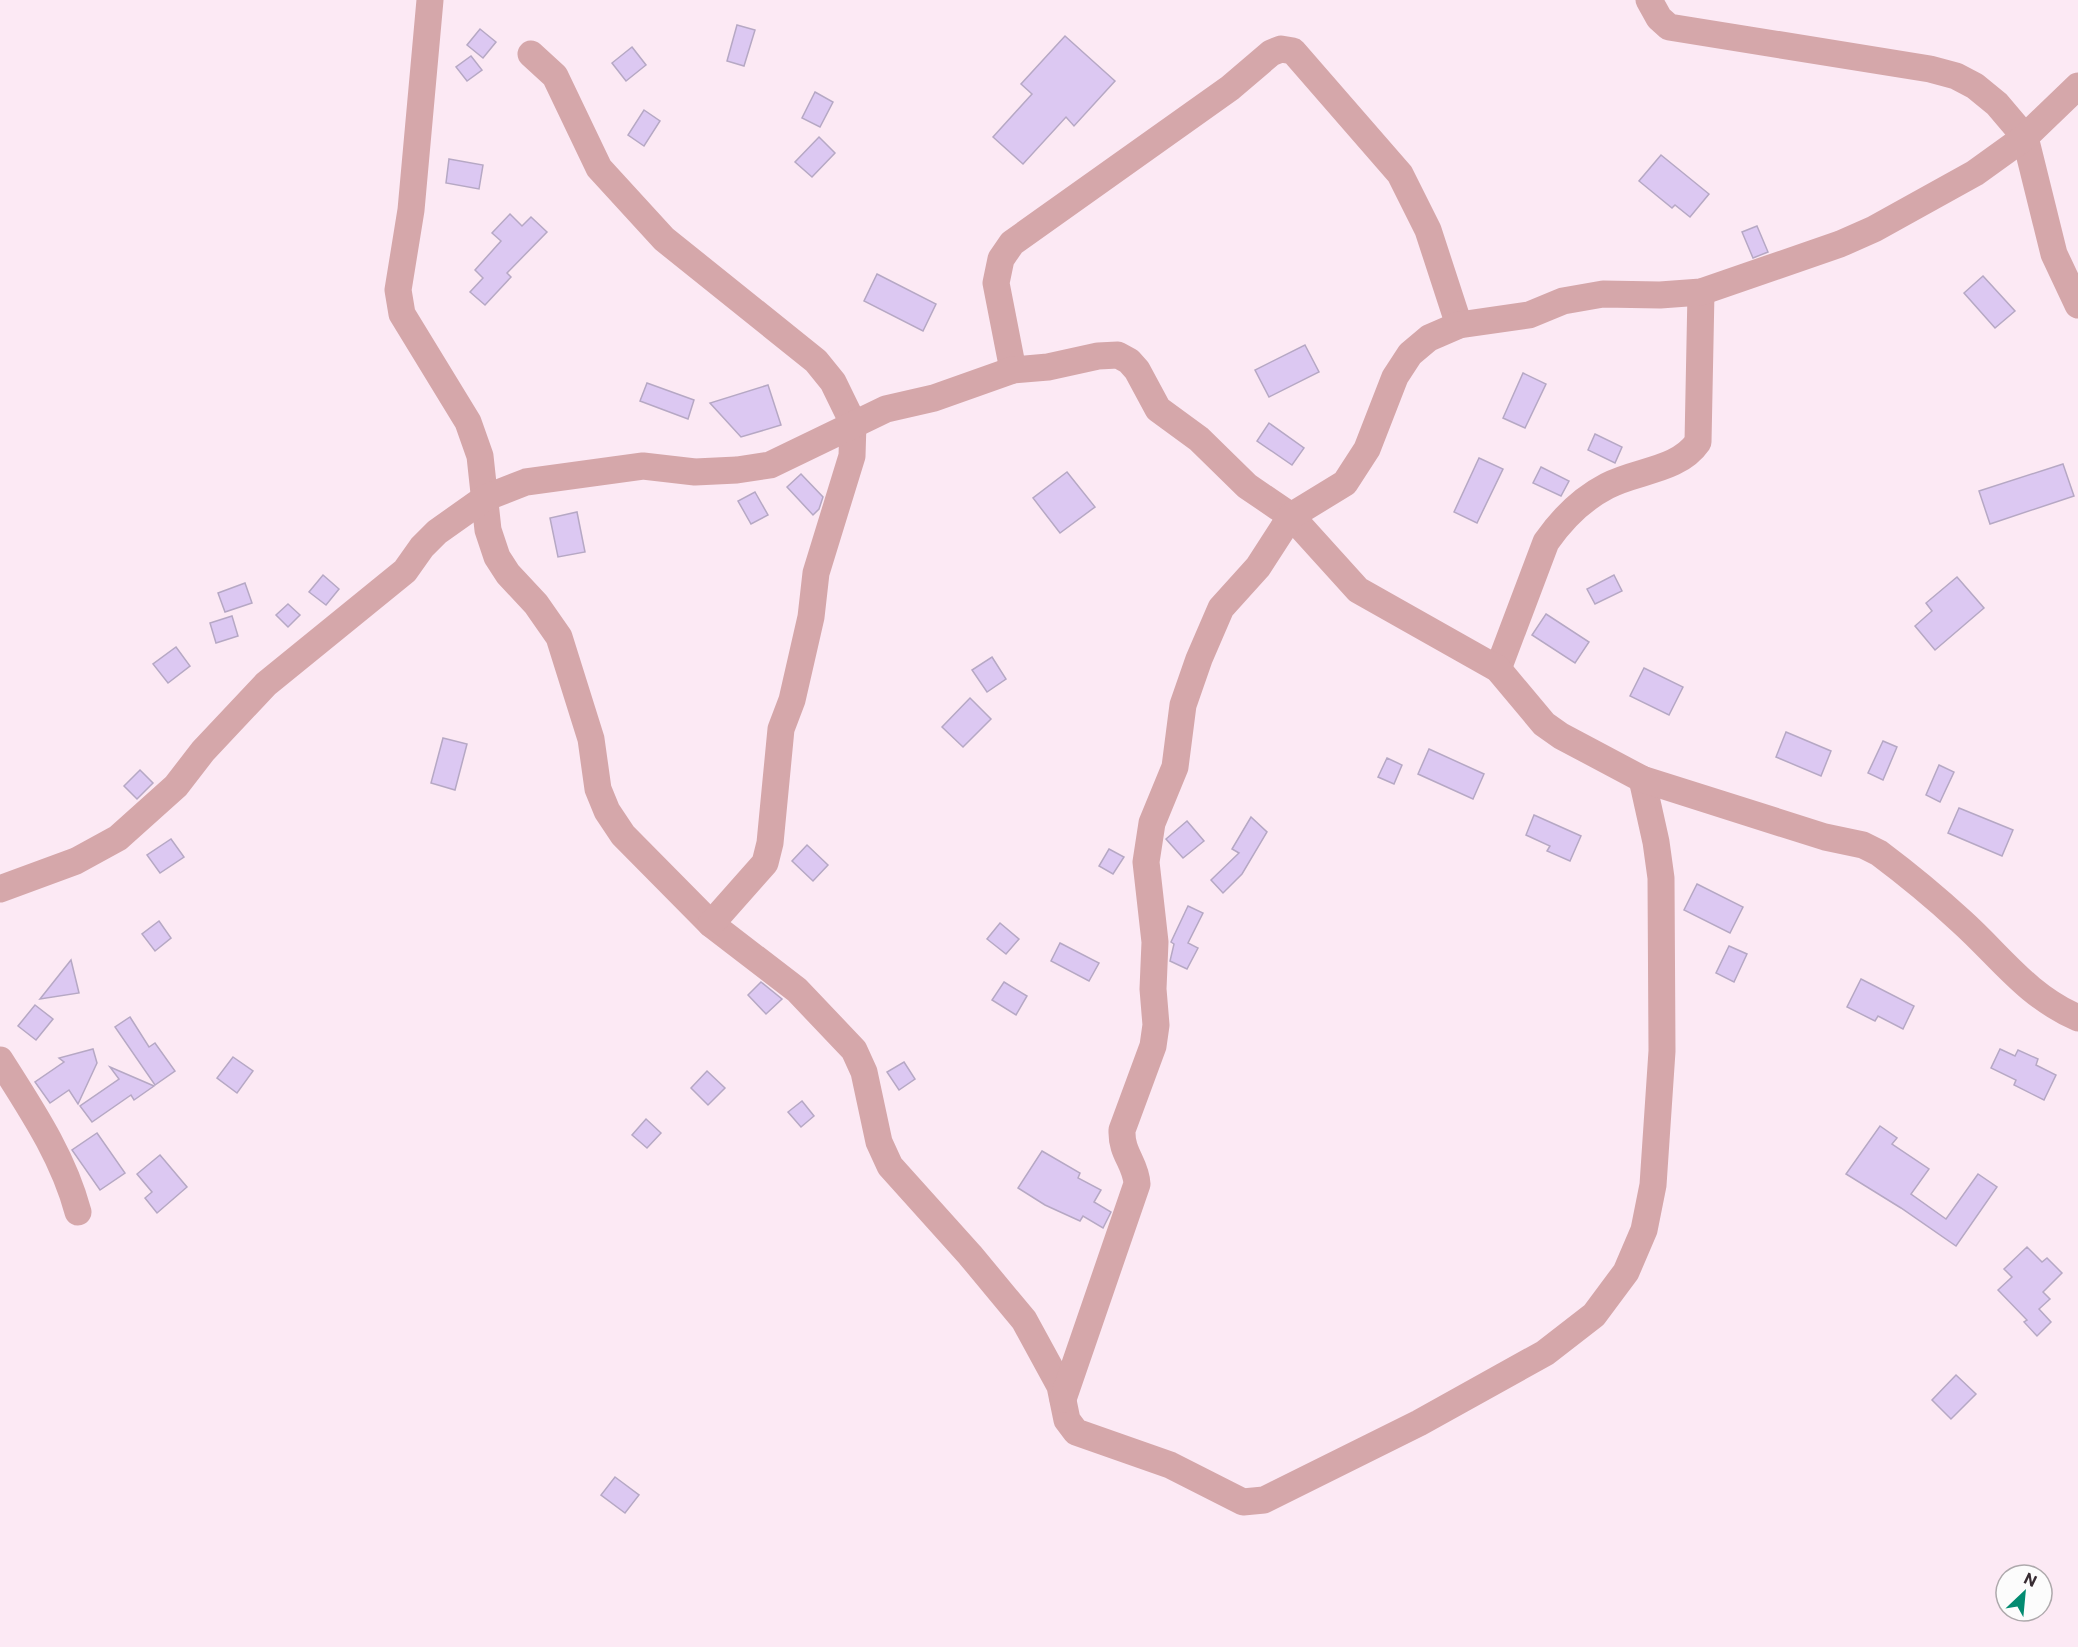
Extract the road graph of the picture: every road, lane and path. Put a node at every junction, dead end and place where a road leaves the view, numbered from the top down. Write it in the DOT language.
graph roads {
  1 [pos="430,0"];
  2 [pos="1649,0"];
  3 [pos="531,54"];
  4 [pos="2078,86"];
  5 [pos="2025,137"];
  6 [pos="1701,292"];
  7 [pos="2078,305"];
  8 [pos="1459,325"];
  9 [pos="1013,370"];
  10 [pos="853,423"];
  11 [pos="485,498"];
  12 [pos="1291,516"];
  13 [pos="1497,669"];
  14 [pos="1642,779"];
  15 [pos="0,890"];
  16 [pos="711,924"];
  17 [pos="2078,1018"];
  18 [pos="0,1060"];
  19 [pos="78,1212"];
  20 [pos="1063,1399"];
  1 -- 11 [label="street"];
  2 -- 5 [label="street"];
  3 -- 10 [label="street"];
  4 -- 5 [label="street"];
  5 -- 6 [label="street"];
  5 -- 7 [label="street"];
  6 -- 8 [label="street"];
  6 -- 13 [label="street"];
  8 -- 9 [label="street"];
  8 -- 12 [label="street"];
  9 -- 10 [label="street"];
  9 -- 12 [label="street"];
  10 -- 11 [label="street"];
  10 -- 16 [label="street"];
  11 -- 15 [label="street"];
  11 -- 16 [label="street"];
  12 -- 13 [label="street"];
  12 -- 20 [label="street"];
  13 -- 14 [label="street"];
  14 -- 17 [label="street"];
  14 -- 20 [label="street"];
  16 -- 20 [label="street"];
  18 -- 19 [label="street"];
}
